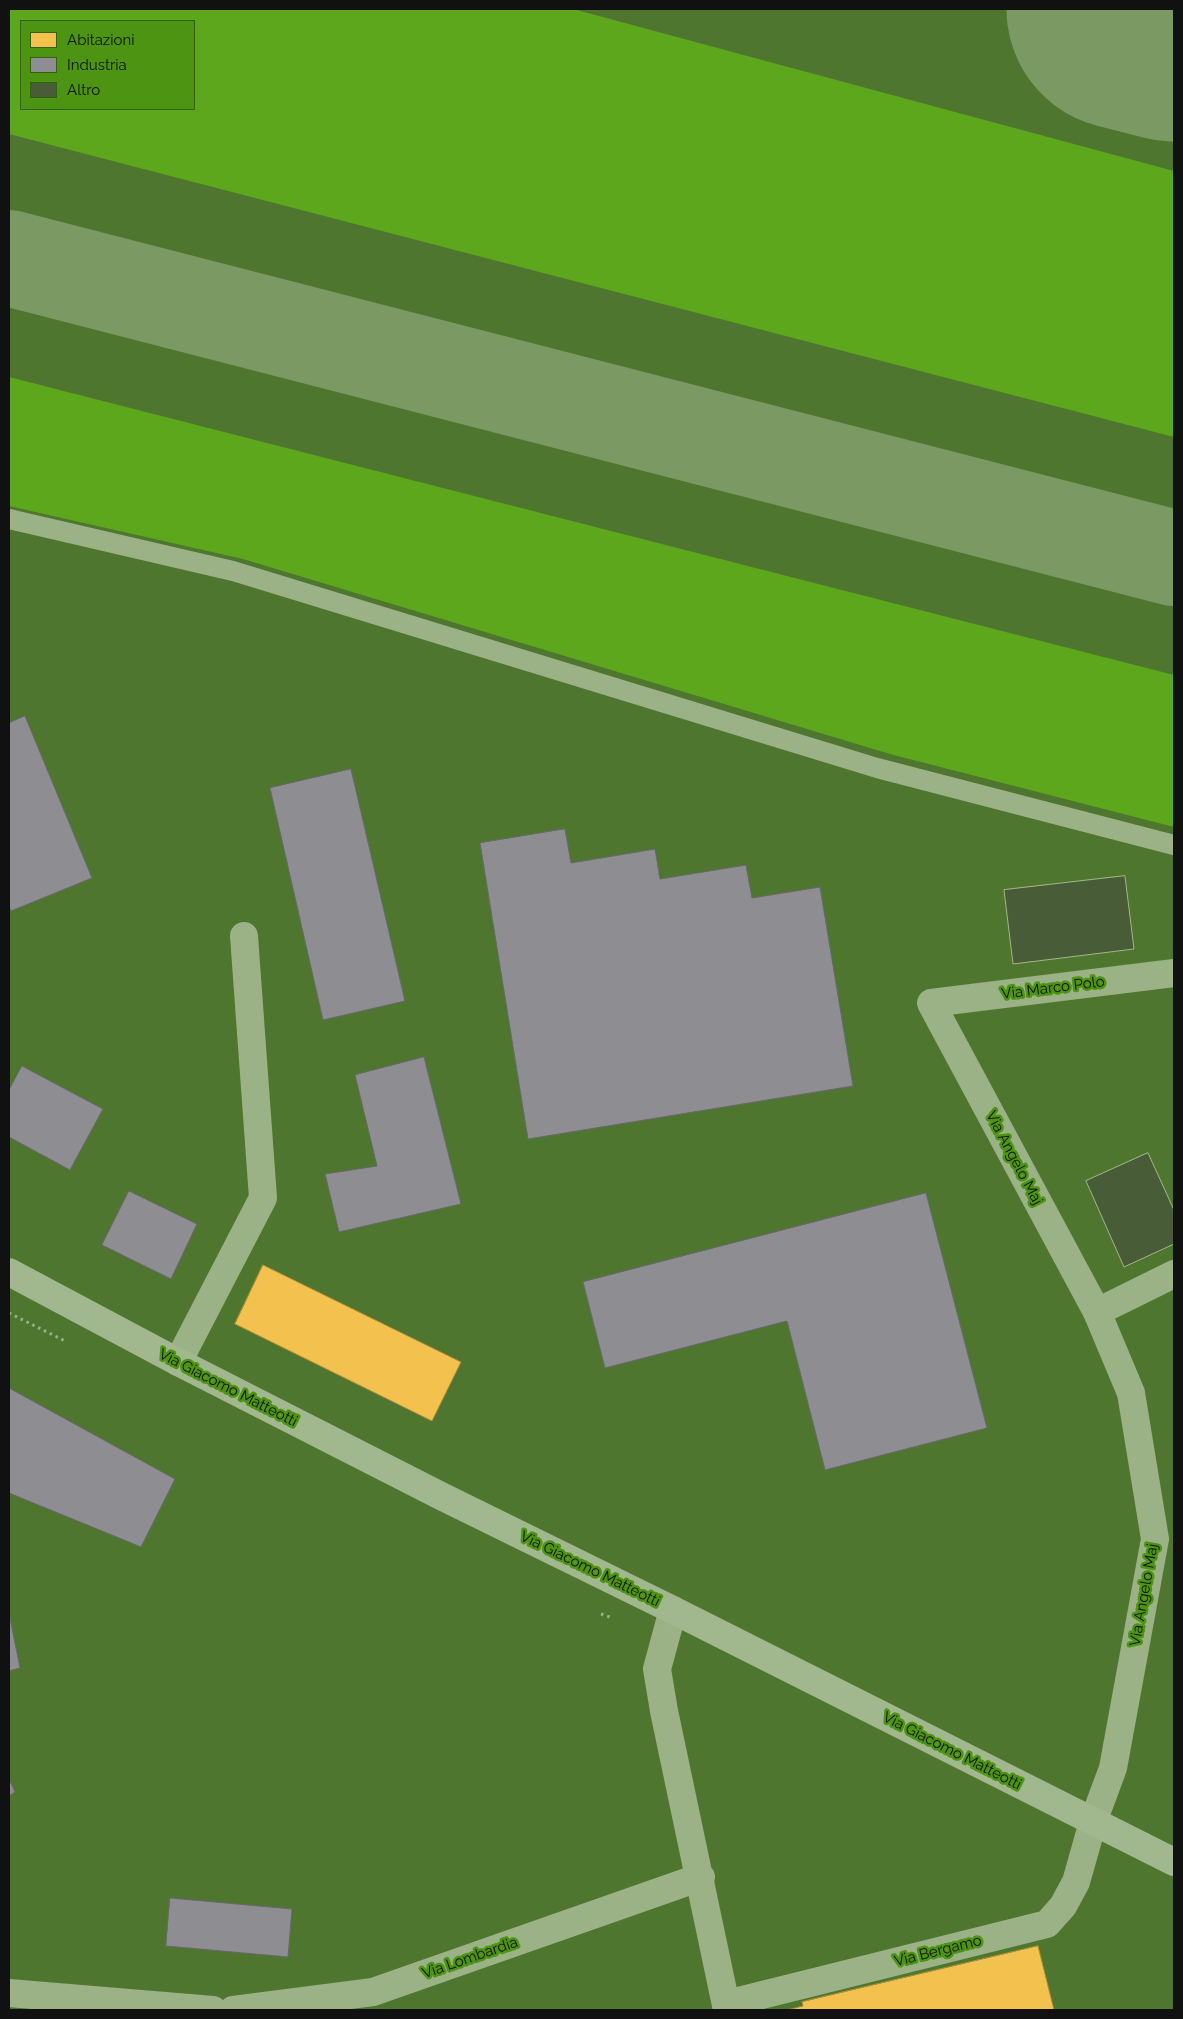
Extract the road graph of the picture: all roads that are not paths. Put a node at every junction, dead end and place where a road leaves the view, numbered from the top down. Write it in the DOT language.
graph roads {
  1 [pos="9,519"];
  2 [pos="1174,845"];
  3 [pos="244,936"];
  4 [pos="1174,973"];
  5 [pos="931,1003"];
  6 [pos="9,1272"];
  7 [pos="1174,1274"];
  8 [pos="1097,1312"];
  9 [pos="178,1362"];
  10 [pos="673,1610"];
  11 [pos="1093,1822"];
  12 [pos="1174,1862"];
  13 [pos="700,1877"];
  14 [pos="9,1993"];
  15 [pos="727,2007"];
  16 [pos="213,2010"];
  17 [pos="233,2010"];
  1 -- 2 [label="lane"];
  3 -- 9 [label="street"];
  4 -- 5 [label="street, Via Marco Polo"];
  5 -- 8 [label="street, Via Angelo Maj"];
  6 -- 9 [label="street, Via Giacomo Matteotti"];
  7 -- 8 [label="street"];
  8 -- 11 [label="street, Via Angelo Maj"];
  9 -- 10 [label="street, Via Giacomo Matteotti"];
  10 -- 11 [label="street, Via Giacomo Matteotti"];
  10 -- 13 [label="street"];
  11 -- 12 [label="street, Via Giacomo Matteotti"];
  11 -- 15 [label="street, Via Bergamo"];
  13 -- 15 [label="street"];
  13 -- 17 [label="street, Via Lombardia"];
  14 -- 16 [label="street"];
}
